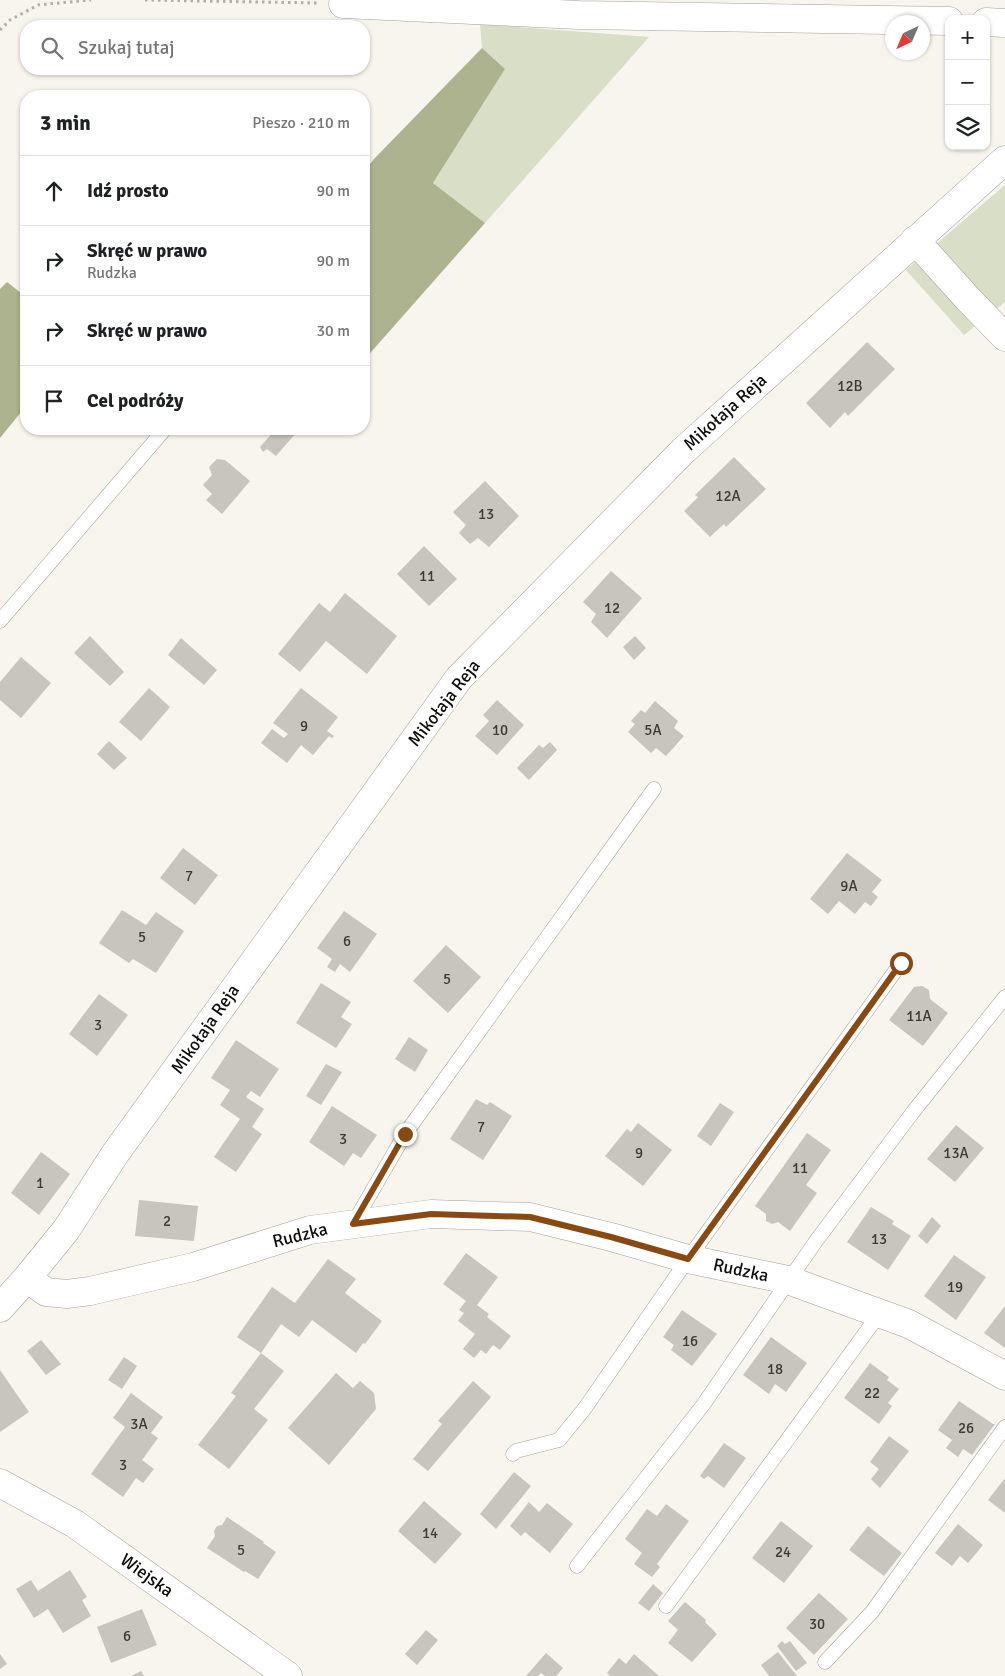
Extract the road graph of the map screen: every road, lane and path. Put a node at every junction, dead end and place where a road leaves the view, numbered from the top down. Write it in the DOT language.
graph roads {
  1 [pos="91,0"];
  2 [pos="145,0"];
  3 [pos="343,4"];
  4 [pos="945,21"];
  5 [pos="990,22"];
  6 [pos="1005,23"];
  7 [pos="0,30"];
  8 [pos="1005,160"];
  9 [pos="915,240"];
  10 [pos="1005,337"];
  11 [pos="160,435"];
  12 [pos="0,621"];
  13 [pos="654,789"];
  14 [pos="901,963"];
  15 [pos="1005,997"];
  16 [pos="353,1224"];
  17 [pos="688,1259"];
  18 [pos="27,1278"];
  19 [pos="788,1280"];
  20 [pos="0,1308"];
  21 [pos="880,1313"];
  22 [pos="1005,1376"];
  23 [pos="1005,1427"];
  24 [pos="513,1454"];
  25 [pos="0,1483"];
  26 [pos="577,1566"];
  27 [pos="666,1606"];
  28 [pos="825,1662"];
  29 [pos="288,1676"];
  1 -- 7 [label="path"];
  2 -- 3 [label="path"];
  3 -- 4 [label="street"];
  5 -- 6 [label="street"];
  8 -- 9 [label="street, Mikołaja Reja"];
  9 -- 10 [label="street"];
  9 -- 18 [label="street, Mikołaja Reja"];
  11 -- 12 [label="lane"];
  13 -- 16 [label="lane"];
  14 -- 17 [label="lane"];
  15 -- 19 [label="lane"];
  16 -- 17 [label="street, Rudzka"];
  16 -- 18 [label="street, Rudzka"];
  17 -- 19 [label="street, Rudzka"];
  17 -- 24 [label="lane"];
  18 -- 20 [label="street, Mikołaja Reja"];
  19 -- 21 [label="street, Rudzka"];
  19 -- 26 [label="lane"];
  21 -- 22 [label="street, Rudzka"];
  21 -- 27 [label="lane"];
  23 -- 28 [label="lane"];
  25 -- 29 [label="street, Wiejska"];
}
